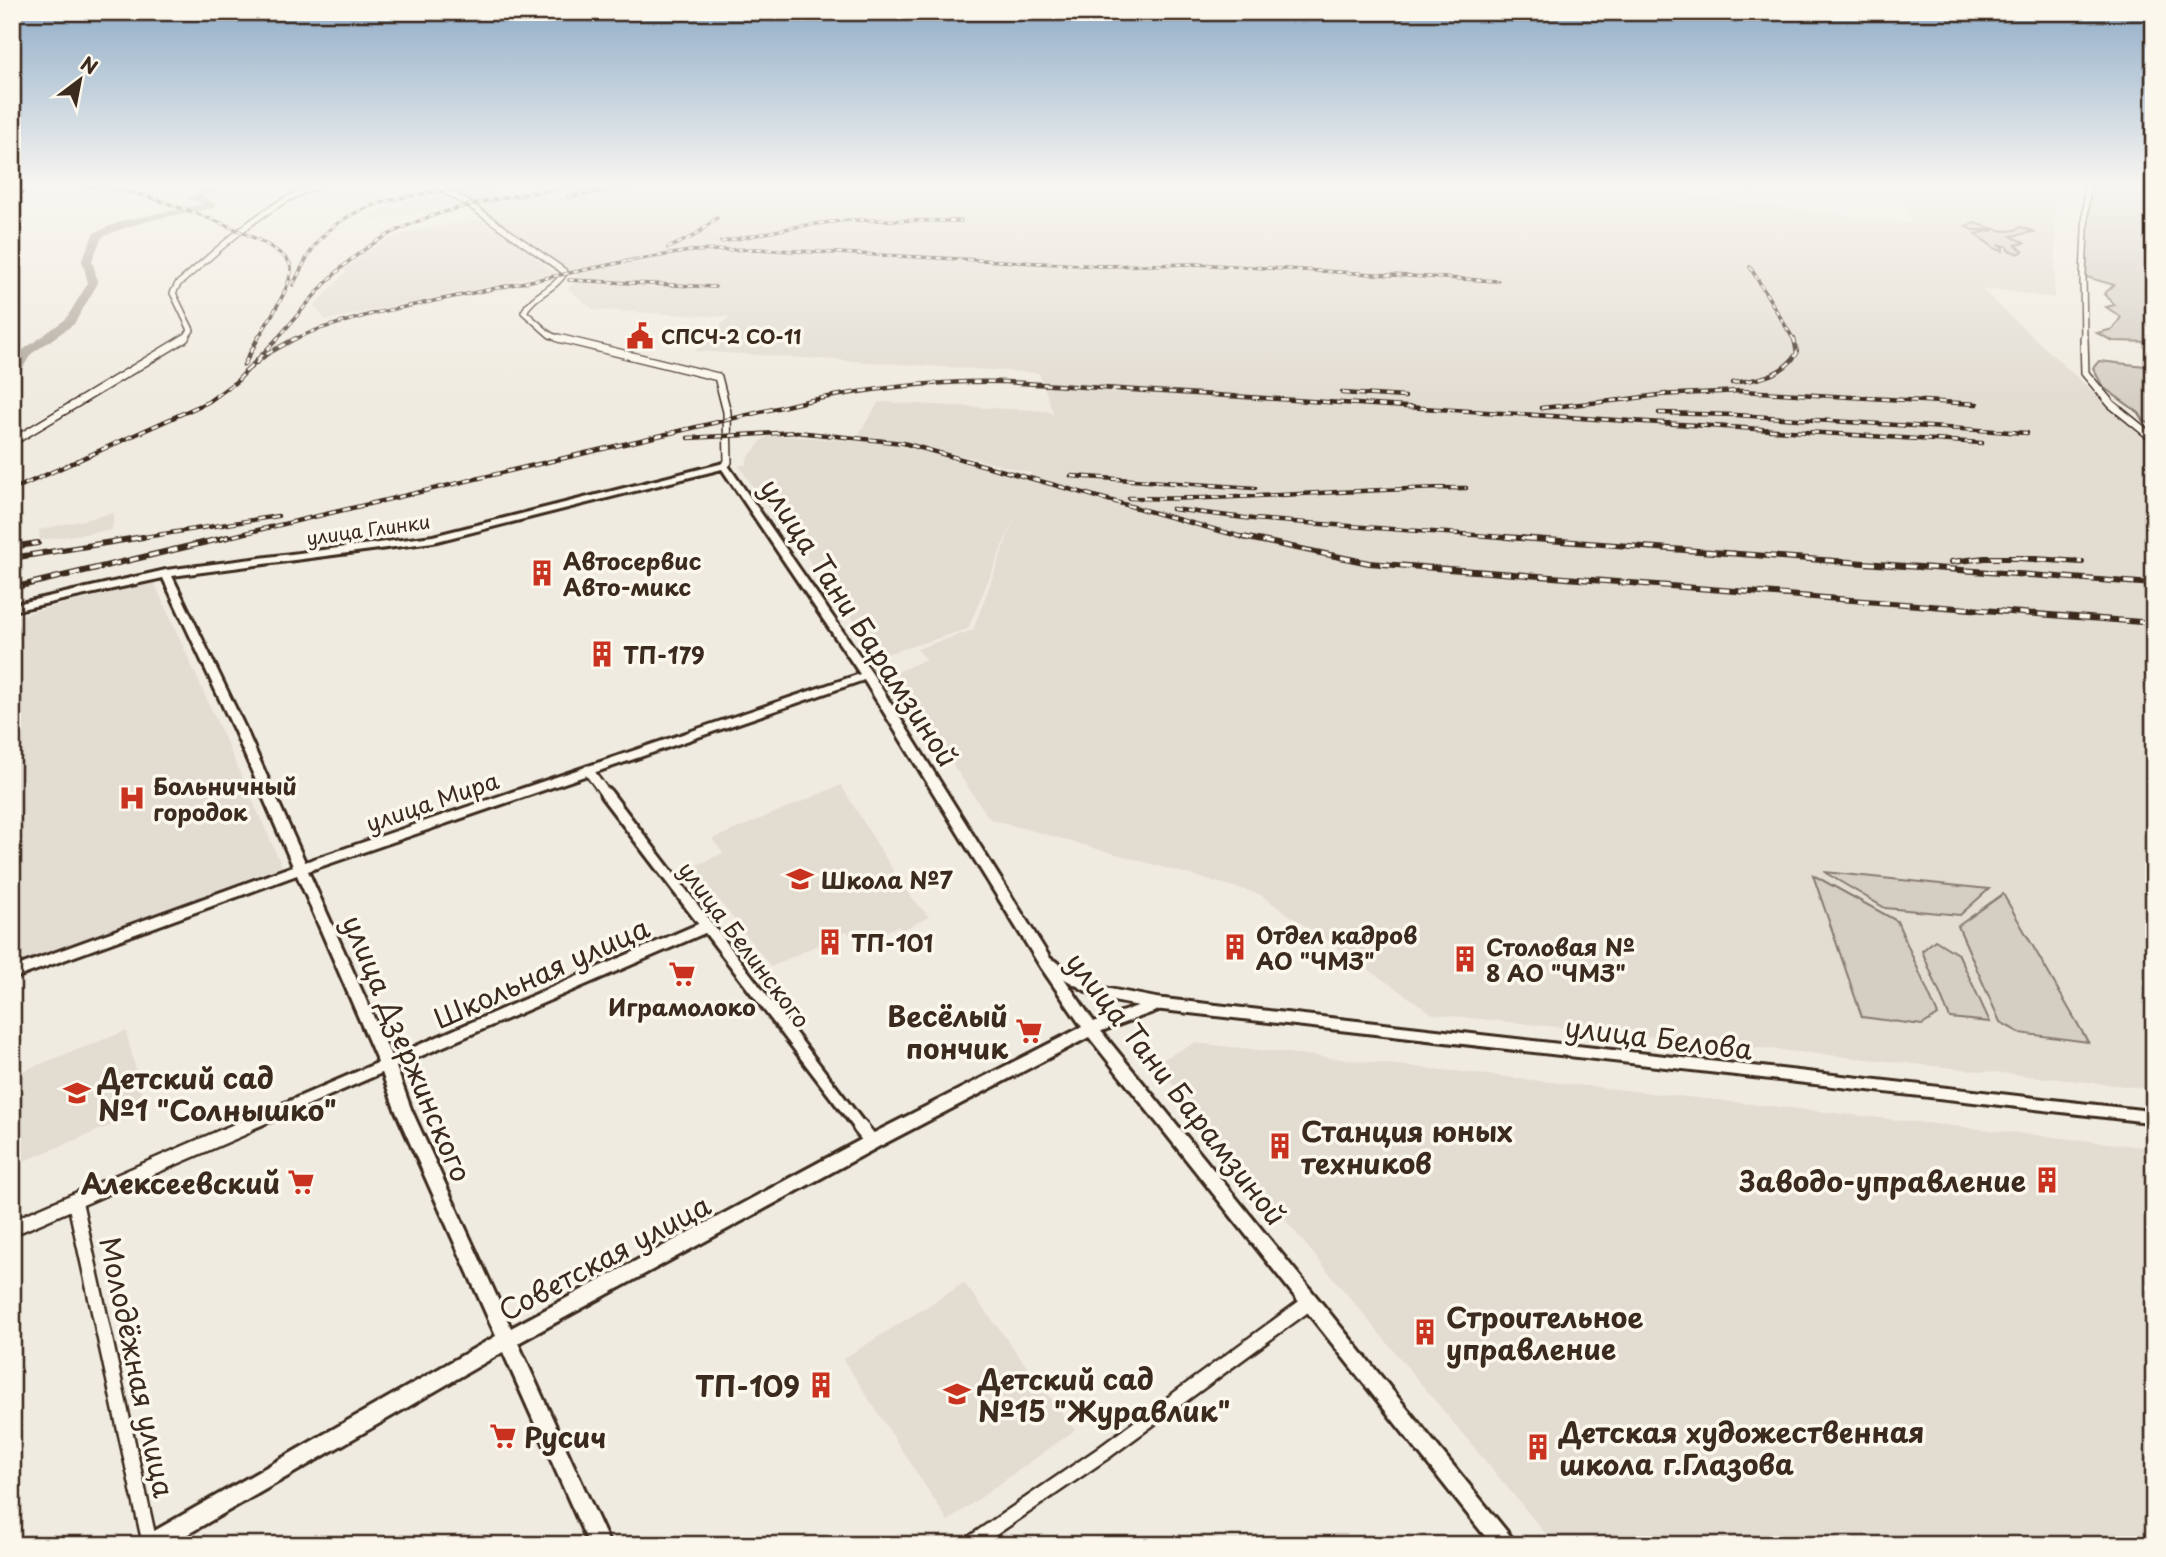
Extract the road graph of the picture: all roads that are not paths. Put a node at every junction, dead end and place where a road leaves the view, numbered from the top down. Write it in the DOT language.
graph roads {
  1 [pos="210,258"];
  2 [pos="545,258"];
  3 [pos="2084,258"];
  4 [pos="2154,439"];
  5 [pos="12,442"];
  6 [pos="724,466"];
  7 [pos="166,573"];
  8 [pos="12,608"];
  9 [pos="867,675"];
  10 [pos="588,770"];
  11 [pos="302,868"];
  12 [pos="705,927"];
  13 [pos="1045,962"];
  14 [pos="12,974"];
  15 [pos="1159,1004"];
  16 [pos="1091,1028"];
  17 [pos="388,1067"];
  18 [pos="2154,1117"];
  19 [pos="872,1142"];
  20 [pos="75,1202"];
  21 [pos="12,1228"];
  22 [pos="1310,1302"];
  23 [pos="508,1339"];
  24 [pos="149,1544"];
  25 [pos="600,1545"];
  26 [pos="969,1545"];
  27 [pos="1505,1545"];
  1 -- 5 [label="street"];
  2 -- 6 [label="street"];
  3 -- 4 [label="street"];
  6 -- 7 [label="street, улица Глинки"];
  6 -- 9 [label="street, улица Тани Барамзиной"];
  7 -- 8 [label="street, улица Глинки"];
  7 -- 11 [label="street, улица Дзержинского"];
  9 -- 10 [label="street, улица Мира"];
  9 -- 13 [label="street, улица Тани Барамзиной"];
  10 -- 11 [label="street, улица Мира"];
  10 -- 12 [label="street, улица Белинского"];
  11 -- 14 [label="street, улица Мира"];
  11 -- 17 [label="street, улица Дзержинского"];
  12 -- 17 [label="street, Школьная улица"];
  12 -- 19 [label="street, улица Белинского"];
  13 -- 15 [label="street, улица Белова"];
  13 -- 16 [label="street, улица Тани Барамзиной"];
  15 -- 16 [label="street, улица Белова"];
  15 -- 18 [label="street, улица Белова"];
  16 -- 19 [label="street, Советская улица"];
  16 -- 22 [label="street, улица Тани Барамзиной"];
  17 -- 20 [label="street, Школьная улица"];
  17 -- 23 [label="street, улица Дзержинского"];
  19 -- 23 [label="street, Советская улица"];
  20 -- 21 [label="street, Школьная улица"];
  20 -- 24 [label="street, Молодёжная улица"];
  22 -- 26 [label="street"];
  22 -- 27 [label="street, улица Тани Барамзиной"];
  23 -- 24 [label="street, Советская улица"];
  23 -- 25 [label="street, улица Дзержинского"];
}
